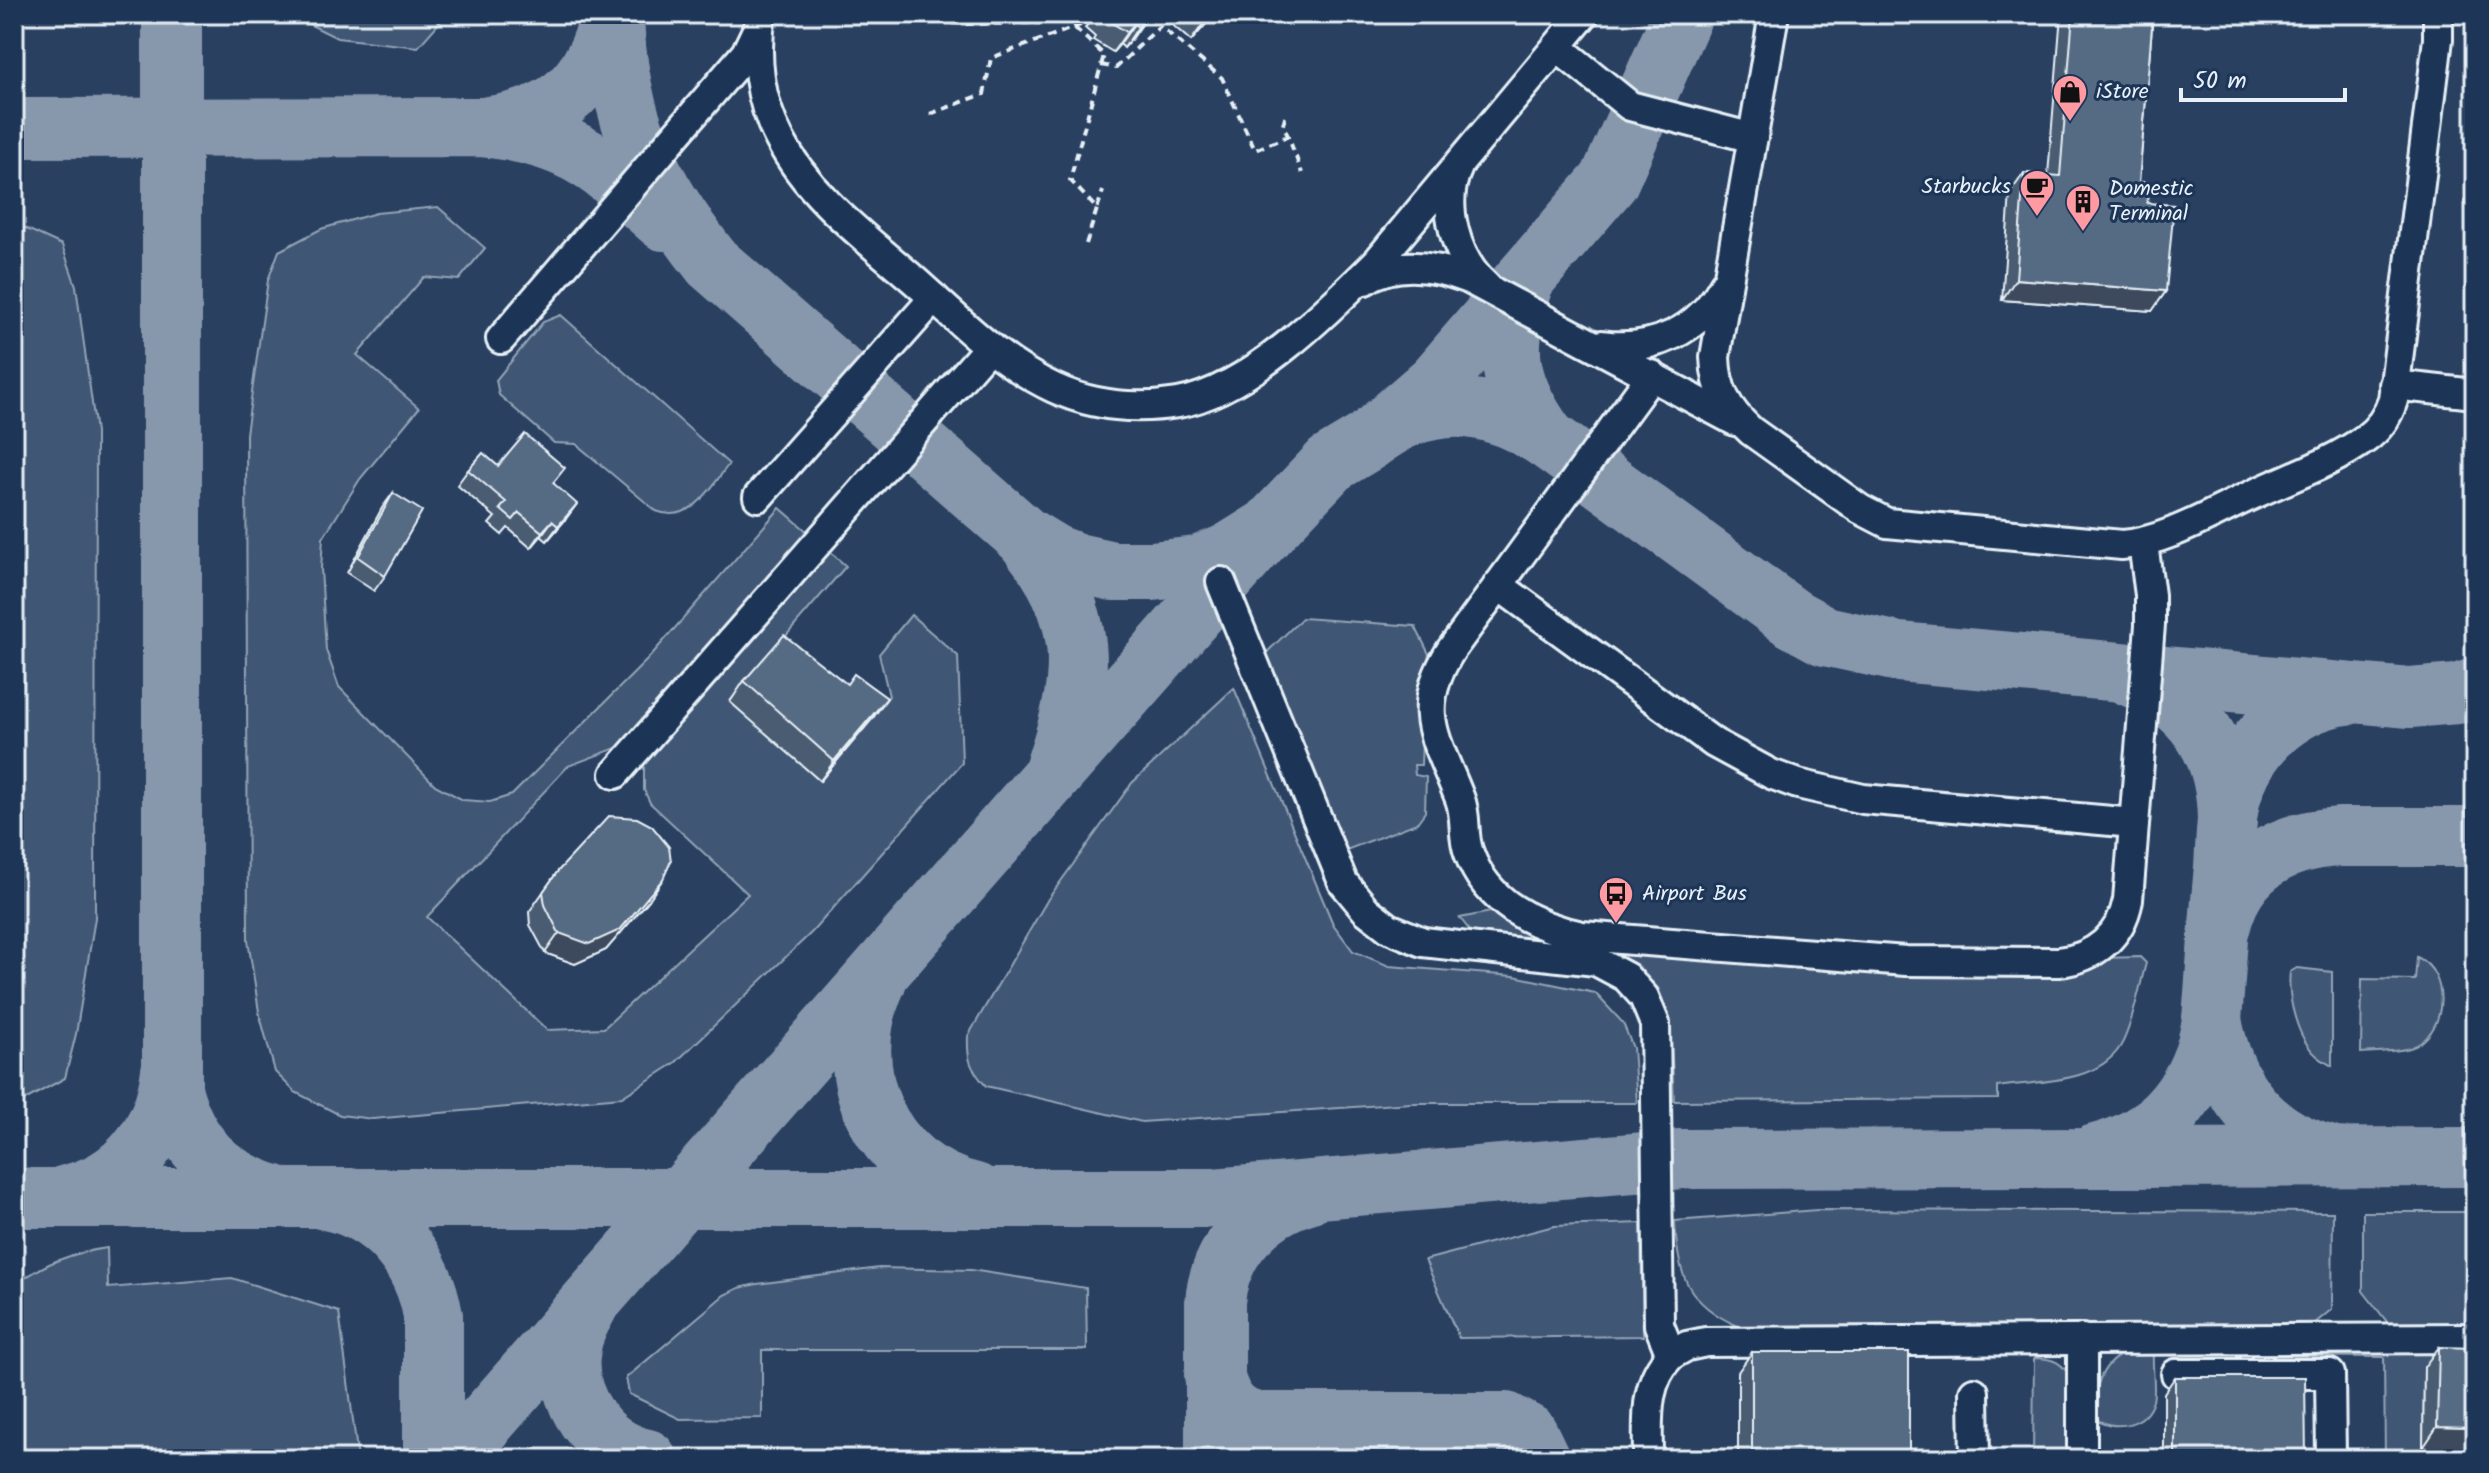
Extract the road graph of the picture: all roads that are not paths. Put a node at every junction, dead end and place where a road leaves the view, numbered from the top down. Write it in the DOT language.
graph roads {
  1 [pos="1584,14"];
  2 [pos="1774,14"];
  3 [pos="2438,14"];
  4 [pos="760,16"];
  5 [pos="1557,47"];
  6 [pos="699,108"];
  7 [pos="770,120"];
  8 [pos="1753,138"];
  9 [pos="1462,157"];
  10 [pos="1729,273"];
  11 [pos="1487,286"];
  12 [pos="1347,291"];
  13 [pos="934,298"];
  14 [pos="501,339"];
  15 [pos="1584,339"];
  16 [pos="989,347"];
  17 [pos="1652,375"];
  18 [pos="2394,385"];
  19 [pos="2475,394"];
  20 [pos="1751,431"];
  21 [pos="758,497"];
  22 [pos="2143,543"];
  23 [pos="1221,582"];
  24 [pos="1498,585"];
  25 [pos="615,774"];
  26 [pos="2134,823"];
  27 [pos="2475,1338"];
  28 [pos="2082,1339"];
  29 [pos="1671,1355"];
  30 [pos="2176,1374"];
  31 [pos="1974,1392"];
  32 [pos="1648,1459"];
  33 [pos="1975,1459"];
  34 [pos="2082,1459"];
  35 [pos="2331,1459"];
  1 -- 5 [label="lane"];
  2 -- 8 [label="lane"];
  3 -- 18 [label="lane"];
  4 -- 6 [label="lane"];
  4 -- 7 [label="lane"];
  5 -- 8 [label="lane"];
  5 -- 9 [label="lane"];
  6 -- 7 [label="lane"];
  6 -- 14 [label="lane"];
  7 -- 13 [label="lane"];
  8 -- 10 [label="lane"];
  9 -- 11 [label="lane"];
  9 -- 12 [label="lane"];
  10 -- 15 [label="lane"];
  10 -- 20 [label="lane"];
  11 -- 12 [label="lane"];
  11 -- 15 [label="lane"];
  12 -- 16 [label="lane"];
  13 -- 16 [label="lane"];
  13 -- 21 [label="lane"];
  15 -- 17 [label="lane"];
  16 -- 25 [label="lane"];
  17 -- 20 [label="lane"];
  17 -- 24 [label="lane"];
  18 -- 19 [label="lane"];
  18 -- 22 [label="lane"];
  20 -- 22 [label="lane"];
  22 -- 26 [label="lane"];
  23 -- 29 [label="lane"];
  24 -- 26 [label="lane"];
  24 -- 26 [label="lane"];
  27 -- 28 [label="lane"];
  28 -- 29 [label="lane"];
  28 -- 34 [label="lane"];
  29 -- 32 [label="lane"];
  30 -- 35 [label="lane"];
  31 -- 33 [label="lane"];
}
